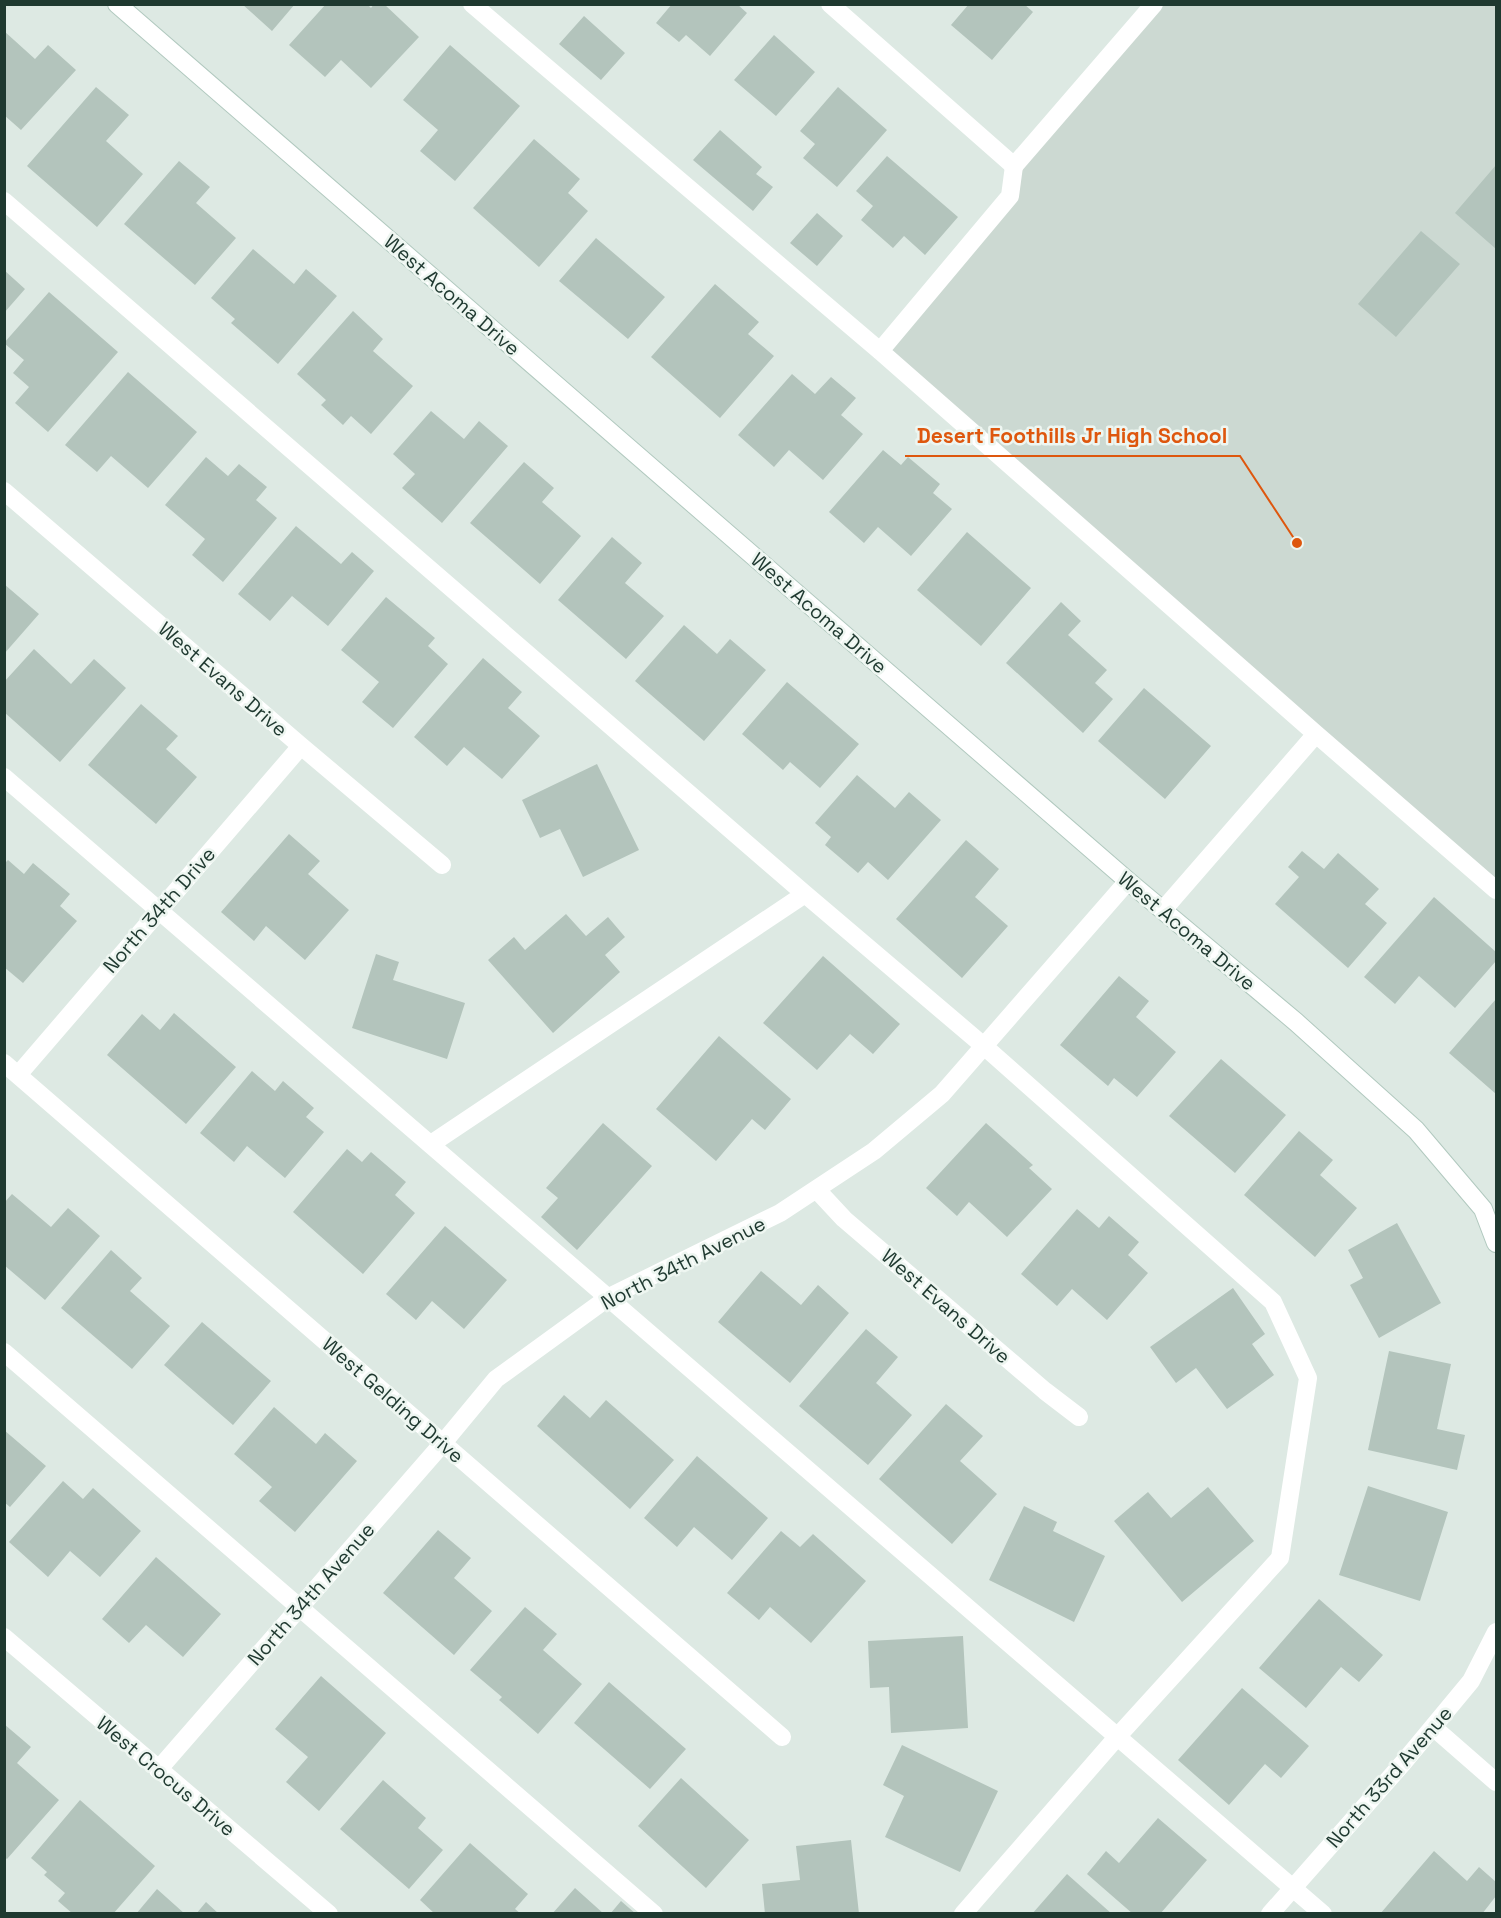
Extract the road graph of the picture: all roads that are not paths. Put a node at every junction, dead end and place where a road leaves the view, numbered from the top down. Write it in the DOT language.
graph roads {
  1 [pos="117,4"];
  2 [pos="472,4"];
  3 [pos="830,4"];
  4 [pos="1148,7"];
  5 [pos="1014,166"];
  6 [pos="4,201"];
  7 [pos="879,351"];
  8 [pos="4,491"];
  9 [pos="1316,734"];
  10 [pos="301,746"];
  11 [pos="4,777"];
  12 [pos="442,865"];
  13 [pos="1128,881"];
  14 [pos="1497,890"];
  15 [pos="805,894"];
  16 [pos="158,910"];
  17 [pos="1163,910"];
  18 [pos="985,1047"];
  19 [pos="11,1069"];
  20 [pos="431,1144"];
  21 [pos="817,1190"];
  22 [pos="1497,1243"];
  23 [pos="609,1297"];
  24 [pos="4,1352"];
  25 [pos="1079,1417"];
  26 [pos="443,1443"];
  27 [pos="299,1608"];
  28 [pos="1497,1632"];
  29 [pos="4,1637"];
  30 [pos="1433,1727"];
  31 [pos="1118,1736"];
  32 [pos="782,1737"];
  33 [pos="158,1770"];
  34 [pos="1497,1782"];
  35 [pos="1293,1888"];
  36 [pos="329,1914"];
  37 [pos="654,1914"];
  38 [pos="963,1914"];
  39 [pos="1270,1914"];
  40 [pos="1323,1914"];
  1 -- 13 [label="street, West Acoma Drive"];
  2 -- 7 [label="street"];
  3 -- 5 [label="street"];
  4 -- 5 [label="street"];
  5 -- 7 [label="street"];
  6 -- 15 [label="street"];
  7 -- 9 [label="street"];
  8 -- 10 [label="street, West Evans Drive"];
  9 -- 14 [label="street"];
  9 -- 17 [label="street"];
  10 -- 12 [label="street, West Evans Drive"];
  10 -- 16 [label="street, North 34th Drive"];
  11 -- 16 [label="street"];
  13 -- 17 [label="street, West Acoma Drive"];
  13 -- 18 [label="street, North 34th Avenue"];
  15 -- 18 [label="street"];
  15 -- 20 [label="street"];
  16 -- 19 [label="street, North 34th Drive"];
  16 -- 20 [label="street"];
  17 -- 22 [label="street, West Acoma Drive"];
  18 -- 21 [label="street, North 34th Avenue"];
  18 -- 31 [label="street"];
  19 -- 26 [label="street, West Gelding Drive"];
  20 -- 23 [label="street"];
  21 -- 23 [label="street, North 34th Avenue"];
  21 -- 25 [label="street, West Evans Drive"];
  23 -- 26 [label="street, North 34th Avenue"];
  23 -- 31 [label="street"];
  24 -- 27 [label="street"];
  26 -- 27 [label="street, North 34th Avenue"];
  26 -- 32 [label="street, West Gelding Drive"];
  27 -- 33 [label="street, North 34th Avenue"];
  27 -- 37 [label="street"];
  28 -- 30 [label="street, North 33rd Avenue"];
  29 -- 33 [label="street, West Crocus Drive"];
  30 -- 34 [label="street"];
  30 -- 35 [label="street, North 33rd Avenue"];
  31 -- 35 [label="street"];
  31 -- 38 [label="street"];
  33 -- 36 [label="street, West Crocus Drive"];
  35 -- 39 [label="street, North 33rd Avenue"];
  35 -- 40 [label="street"];
}
